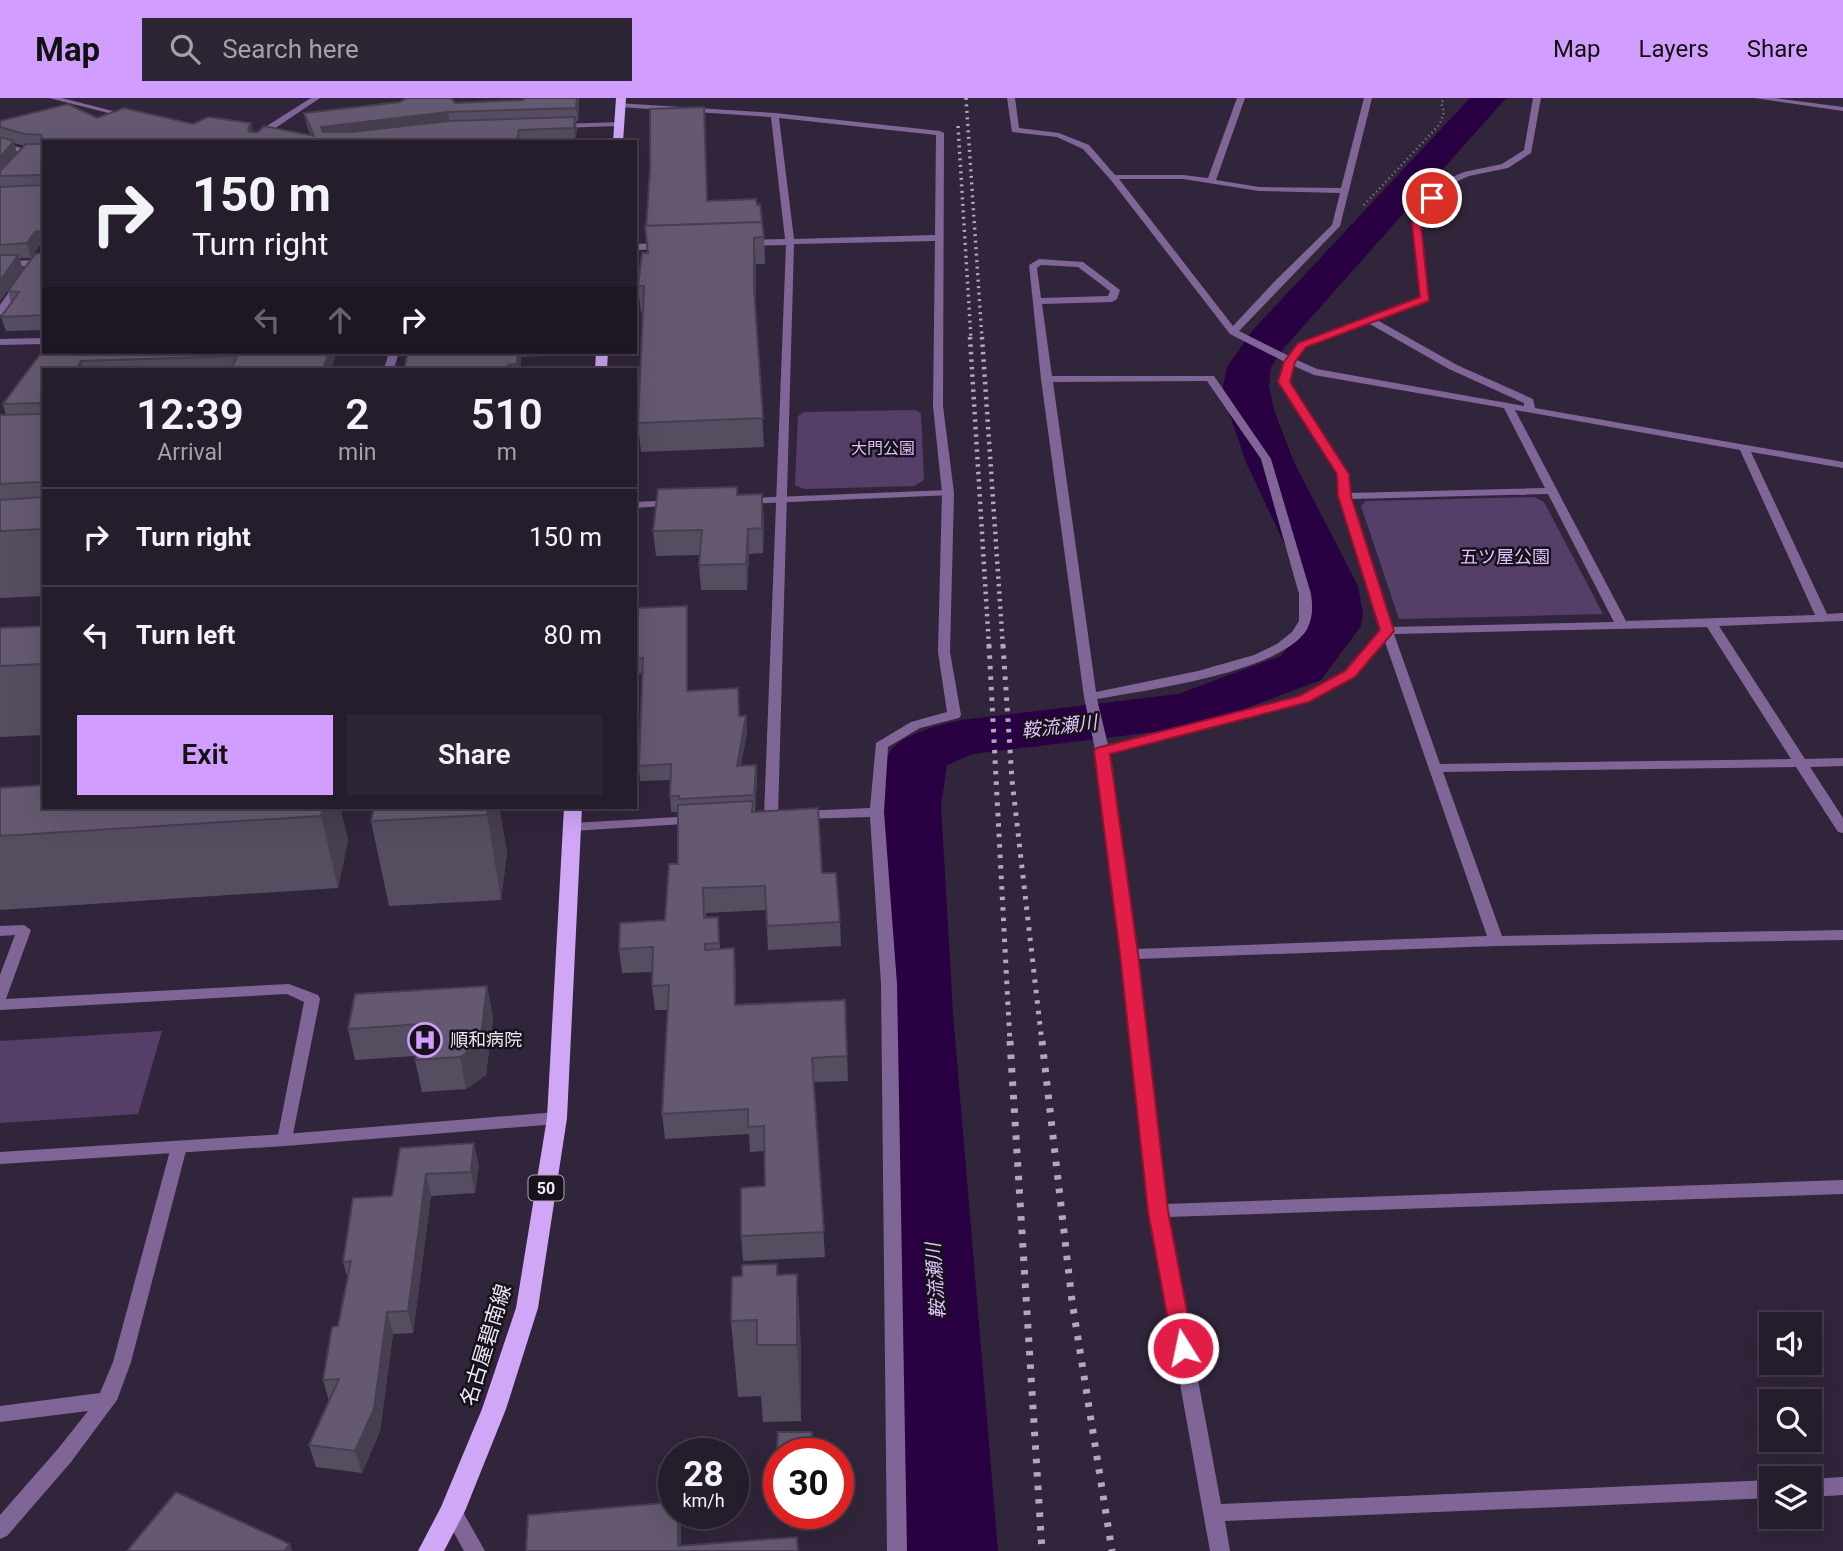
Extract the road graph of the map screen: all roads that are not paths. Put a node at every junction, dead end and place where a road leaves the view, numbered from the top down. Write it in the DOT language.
graph roads {
  1 [pos="53,98"];
  2 [pos="316,98"];
  3 [pos="1011,98"];
  4 [pos="1241,98"];
  5 [pos="1368,98"];
  6 [pos="1537,98"];
  7 [pos="1758,98"];
  8 [pos="620,102"];
  9 [pos="1843,109"];
  10 [pos="775,115"];
  11 [pos="135,117"];
  12 [pos="619,124"];
  13 [pos="554,126"];
  14 [pos="252,129"];
  15 [pos="265,131"];
  16 [pos="258,140"];
  17 [pos="618,140"];
  18 [pos="0,144"];
  19 [pos="27,152"];
  20 [pos="42,153"];
  21 [pos="20,160"];
  22 [pos="1113,177"];
  23 [pos="1211,182"];
  24 [pos="1346,191"];
  25 [pos="938,238"];
  26 [pos="790,242"];
  27 [pos="738,244"];
  28 [pos="674,246"];
  29 [pos="637,247"];
  30 [pos="39,263"];
  31 [pos="0,264"];
  32 [pos="1036,301"];
  33 [pos="0,312"];
  34 [pos="1370,320"];
  35 [pos="1236,334"];
  36 [pos="42,341"];
  37 [pos="0,342"];
  38 [pos="1289,362"];
  39 [pos="1046,379"];
  40 [pos="1508,407"];
  41 [pos="1530,410"];
  42 [pos="1743,446"];
  43 [pos="1843,465"];
  44 [pos="1550,491"];
  45 [pos="948,493"];
  46 [pos="1344,496"];
  47 [pos="782,499"];
  48 [pos="729,501"];
  49 [pos="689,503"];
  50 [pos="637,505"];
  51 [pos="1822,617"];
  52 [pos="1843,617"];
  53 [pos="1711,623"];
  54 [pos="1622,625"];
  55 [pos="1387,631"];
  56 [pos="1091,700"];
  57 [pos="1102,750"];
  58 [pos="1843,762"];
  59 [pos="1800,763"];
  60 [pos="1435,768"];
  61 [pos="877,812"];
  62 [pos="572,817"];
  63 [pos="705,820"];
  64 [pos="1843,829"];
  65 [pos="0,931"];
  66 [pos="1843,935"];
  67 [pos="1496,941"];
  68 [pos="1129,954"];
  69 [pos="0,996"];
  70 [pos="0,1005"];
  71 [pos="557,1118"];
  72 [pos="285,1140"];
  73 [pos="179,1147"];
  74 [pos="0,1158"];
  75 [pos="1843,1187"];
  76 [pos="1158,1211"];
  77 [pos="107,1400"];
  78 [pos="0,1414"];
  79 [pos="1843,1486"];
  80 [pos="1822,1487"];
  81 [pos="1759,1490"];
  82 [pos="452,1511"];
  83 [pos="1213,1513"];
  84 [pos="0,1530"];
  85 [pos="431,1551"];
  86 [pos="475,1551"];
  87 [pos="897,1551"];
  88 [pos="1220,1551"];
  1 -- 11 [label="street"];
  2 -- 15 [label="street"];
  3 -- 22 [label="street"];
  4 -- 23 [label="street"];
  5 -- 24 [label="street"];
  6 -- 34 [label="street"];
  7 -- 9 [label="street"];
  8 -- 10 [label="street"];
  8 -- 12 [label="main road"];
  10 -- 25 [label="street"];
  10 -- 26 [label="street"];
  12 -- 13 [label="street"];
  12 -- 17 [label="main road"];
  14 -- 15 [label="street"];
  15 -- 16 [label="street"];
  18 -- 19 [label="street"];
  19 -- 20 [label="street"];
  19 -- 21 [label="street"];
  22 -- 23 [label="street"];
  22 -- 35 [label="street"];
  23 -- 24 [label="street"];
  24 -- 35 [label="street"];
  25 -- 26 [label="street"];
  25 -- 45 [label="street"];
  26 -- 27 [label="street"];
  26 -- 47 [label="street"];
  28 -- 29 [label="street"];
  30 -- 31 [label="street"];
  30 -- 33 [label="street"];
  32 -- 32 [label="street"];
  32 -- 39 [label="street"];
  34 -- 38 [label="street"];
  34 -- 41 [label="street"];
  35 -- 38 [label="street"];
  36 -- 37 [label="street"];
  38 -- 40 [label="street"];
  38 -- 46 [label="street"];
  39 -- 56 [label="street"];
  39 -- 56 [label="street"];
  40 -- 41 [label="street"];
  40 -- 44 [label="street"];
  41 -- 42 [label="street"];
  42 -- 43 [label="street"];
  42 -- 51 [label="street"];
  44 -- 46 [label="street"];
  44 -- 54 [label="street"];
  45 -- 47 [label="street"];
  45 -- 61 [label="street"];
  46 -- 55 [label="street"];
  47 -- 48 [label="street"];
  47 -- 61 [label="street"];
  49 -- 50 [label="street"];
  51 -- 52 [label="street"];
  51 -- 53 [label="street"];
  53 -- 54 [label="street"];
  53 -- 59 [label="street"];
  54 -- 55 [label="street"];
  55 -- 57 [label="street"];
  55 -- 60 [label="street"];
  56 -- 57 [label="street"];
  57 -- 68 [label="street"];
  58 -- 59 [label="street"];
  59 -- 60 [label="street"];
  59 -- 64 [label="street"];
  60 -- 67 [label="street"];
  61 -- 87 [label="street"];
  62 -- 63 [label="street"];
  62 -- 71 [label="main road, 名古屋碧南線 / 50"];
  65 -- 69 [label="street"];
  66 -- 67 [label="street"];
  67 -- 68 [label="street"];
  68 -- 76 [label="street"];
  70 -- 72 [label="street"];
  71 -- 72 [label="street"];
  71 -- 82 [label="main road, 名古屋碧南線 / 50"];
  72 -- 73 [label="street"];
  73 -- 74 [label="street"];
  73 -- 77 [label="street"];
  75 -- 76 [label="street"];
  76 -- 83 [label="street"];
  77 -- 78 [label="street"];
  77 -- 84 [label="street"];
  79 -- 80 [label="street"];
  81 -- 83 [label="street"];
  82 -- 85 [label="main road, 名古屋碧南線 / 50"];
  82 -- 86 [label="street"];
  83 -- 88 [label="street"];
}
